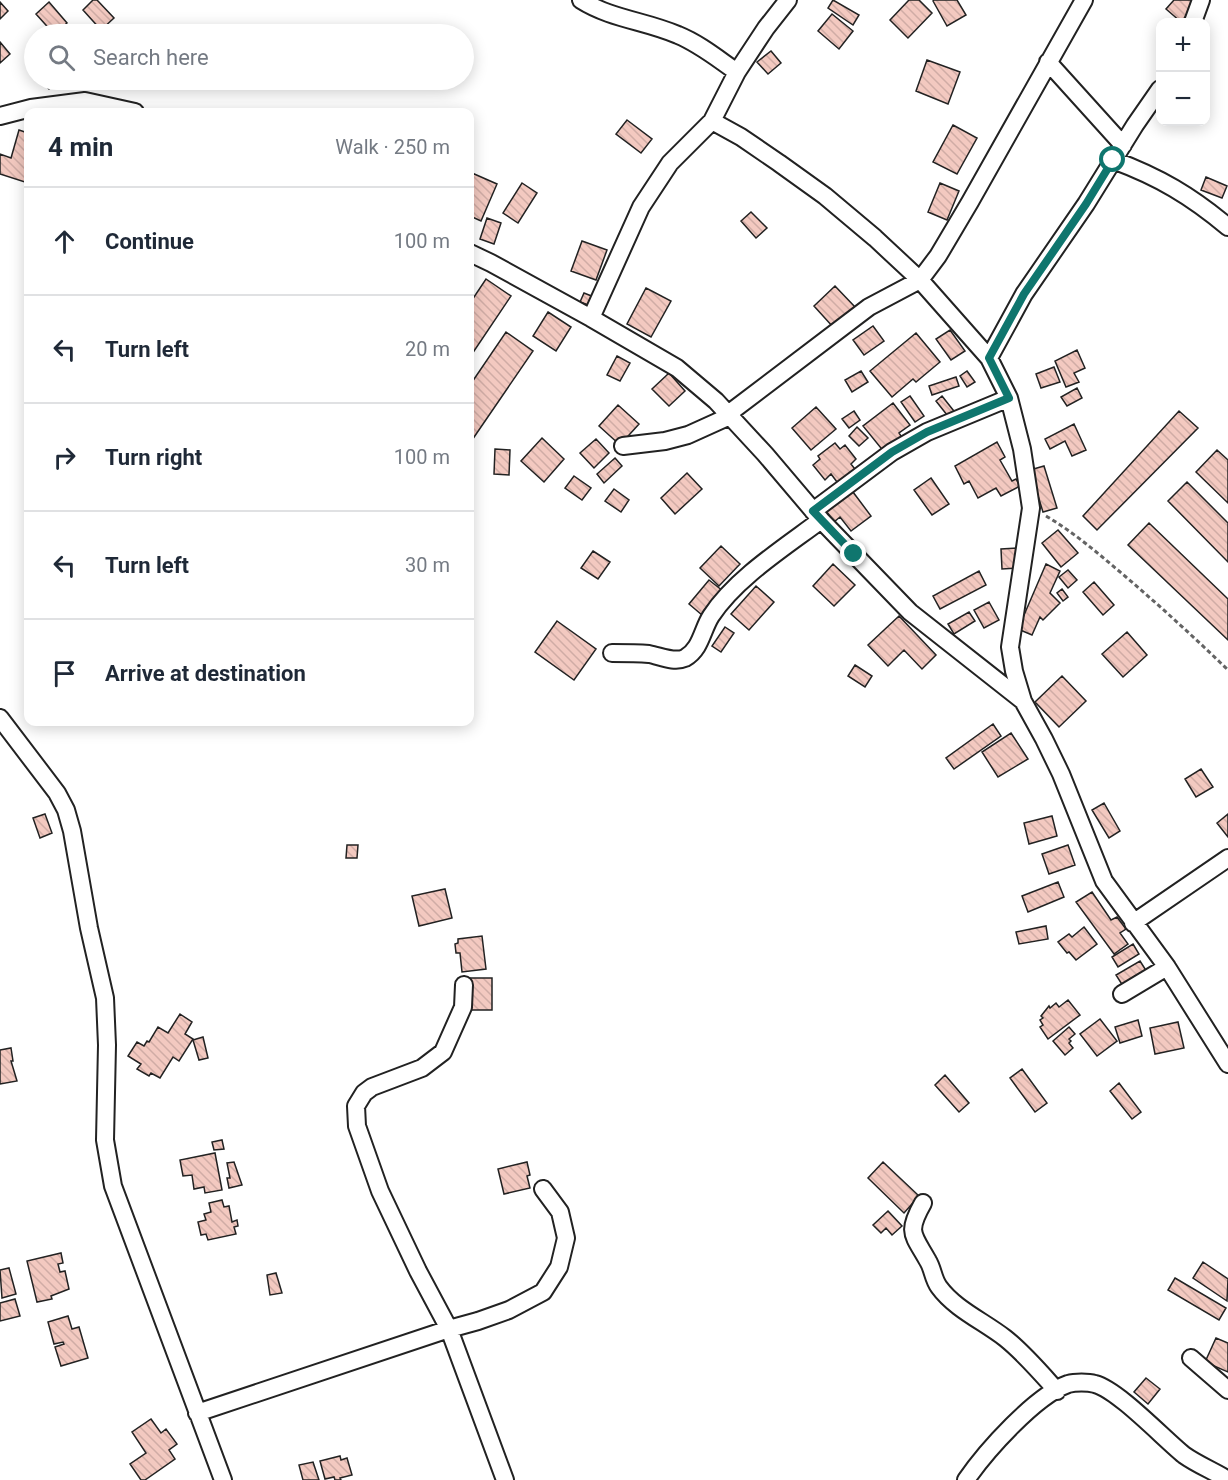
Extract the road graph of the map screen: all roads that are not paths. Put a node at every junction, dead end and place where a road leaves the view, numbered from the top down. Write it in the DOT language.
graph roads {
  1 [pos="581,0"];
  2 [pos="788,0"];
  3 [pos="1084,0"];
  4 [pos="1201,0"];
  5 [pos="1194,18"];
  6 [pos="1048,62"];
  7 [pos="737,72"];
  8 [pos="1156,96"];
  9 [pos="31,108"];
  10 [pos="117,108"];
  11 [pos="24,110"];
  12 [pos="0,116"];
  13 [pos="712,121"];
  14 [pos="1122,145"];
  15 [pos="1113,160"];
  16 [pos="1228,227"];
  17 [pos="474,255"];
  18 [pos="920,280"];
  19 [pos="591,318"];
  20 [pos="989,358"];
  21 [pos="1009,398"];
  22 [pos="729,415"];
  23 [pos="623,446"];
  24 [pos="817,515"];
  25 [pos="612,653"];
  26 [pos="1023,701"];
  27 [pos="0,718"];
  28 [pos="1228,858"];
  29 [pos="1133,923"];
  30 [pos="1167,967"];
  31 [pos="464,985"];
  32 [pos="1122,994"];
  33 [pos="1226,1057"];
  34 [pos="543,1189"];
  35 [pos="923,1203"];
  36 [pos="449,1329"];
  37 [pos="1191,1358"];
  38 [pos="1228,1390"];
  39 [pos="1057,1391"];
  40 [pos="197,1413"];
  41 [pos="223,1480"];
  42 [pos="506,1480"];
  43 [pos="966,1480"];
  44 [pos="1227,1480"];
  1 -- 7 [label="street"];
  2 -- 7 [label="street"];
  3 -- 6 [label="street"];
  4 -- 5 [label="street"];
  6 -- 14 [label="street"];
  6 -- 18 [label="street"];
  7 -- 13 [label="street"];
  8 -- 14 [label="street"];
  9 -- 10 [label="street"];
  11 -- 12 [label="street"];
  13 -- 18 [label="street"];
  13 -- 19 [label="street"];
  14 -- 15 [label="street"];
  15 -- 16 [label="street"];
  15 -- 20 [label="street"];
  17 -- 19 [label="street"];
  18 -- 20 [label="street"];
  18 -- 22 [label="street"];
  19 -- 22 [label="street"];
  20 -- 21 [label="street"];
  21 -- 24 [label="street"];
  21 -- 26 [label="street"];
  22 -- 23 [label="street"];
  22 -- 24 [label="street"];
  24 -- 25 [label="street"];
  24 -- 26 [label="street"];
  26 -- 29 [label="street"];
  27 -- 40 [label="street"];
  28 -- 29 [label="street"];
  29 -- 30 [label="street"];
  30 -- 32 [label="street"];
  30 -- 33 [label="street"];
  31 -- 36 [label="street"];
  34 -- 36 [label="street"];
  35 -- 39 [label="street"];
  36 -- 40 [label="street"];
  36 -- 42 [label="street"];
  37 -- 38 [label="street"];
  39 -- 43 [label="street"];
  39 -- 44 [label="street"];
  40 -- 41 [label="street"];
}
